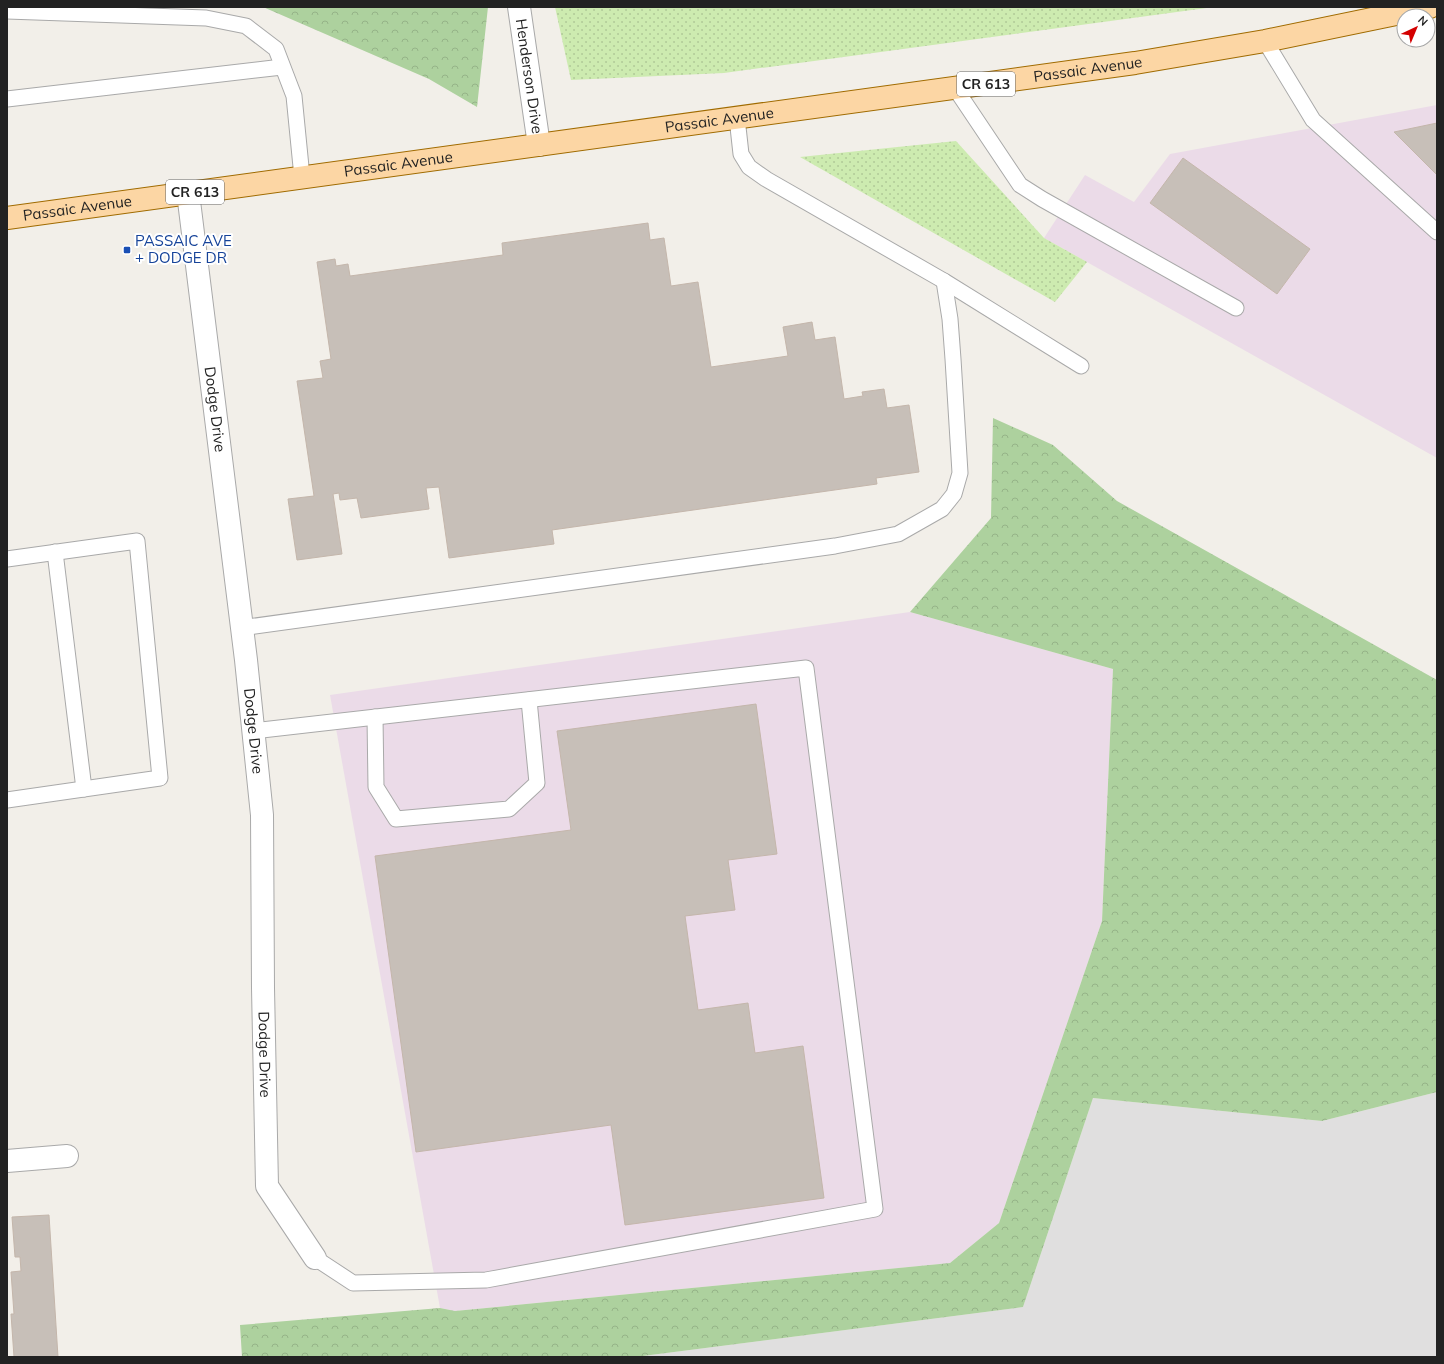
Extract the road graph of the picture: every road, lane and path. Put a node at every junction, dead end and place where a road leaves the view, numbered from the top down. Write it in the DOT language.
graph roads {
  1 [pos="519,7"];
  2 [pos="1430,7"];
  3 [pos="7,11"];
  4 [pos="1265,41"];
  5 [pos="282,67"];
  6 [pos="956,88"];
  7 [pos="7,99"];
  8 [pos="737,118"];
  9 [pos="539,145"];
  10 [pos="302,177"];
  11 [pos="188,193"];
  12 [pos="7,218"];
  13 [pos="1437,232"];
  14 [pos="944,281"];
  15 [pos="1236,308"];
  16 [pos="1081,366"];
  17 [pos="55,552"];
  18 [pos="7,559"];
  19 [pos="241,628"];
  20 [pos="529,700"];
  21 [pos="375,717"];
  22 [pos="253,732"];
  23 [pos="84,789"];
  24 [pos="7,800"];
  25 [pos="67,1156"];
  26 [pos="7,1161"];
  27 [pos="315,1258"];
  1 -- 9 [label="street, Henderson Drive"];
  2 -- 4 [label="main road, Passaic Avenue / CR 613"];
  3 -- 5 [label="lane"];
  4 -- 6 [label="main road, Passaic Avenue / CR 613"];
  4 -- 13 [label="lane"];
  5 -- 7 [label="lane"];
  5 -- 10 [label="lane"];
  6 -- 8 [label="main road, Passaic Avenue / CR 613"];
  6 -- 15 [label="lane"];
  8 -- 9 [label="main road, Passaic Avenue / CR 613"];
  8 -- 14 [label="lane"];
  9 -- 10 [label="main road, Passaic Avenue / CR 613"];
  10 -- 11 [label="main road, Passaic Avenue / CR 613"];
  11 -- 12 [label="main road, Passaic Avenue / CR 613"];
  11 -- 19 [label="street, Dodge Drive"];
  14 -- 16 [label="lane"];
  14 -- 19 [label="lane"];
  17 -- 18 [label="lane"];
  17 -- 23 [label="lane"];
  17 -- 23 [label="lane"];
  19 -- 22 [label="street, Dodge Drive"];
  20 -- 21 [label="lane"];
  20 -- 21 [label="lane"];
  20 -- 27 [label="lane"];
  21 -- 22 [label="lane"];
  22 -- 27 [label="street, Dodge Drive"];
  23 -- 24 [label="lane"];
  25 -- 26 [label="street"];
}
